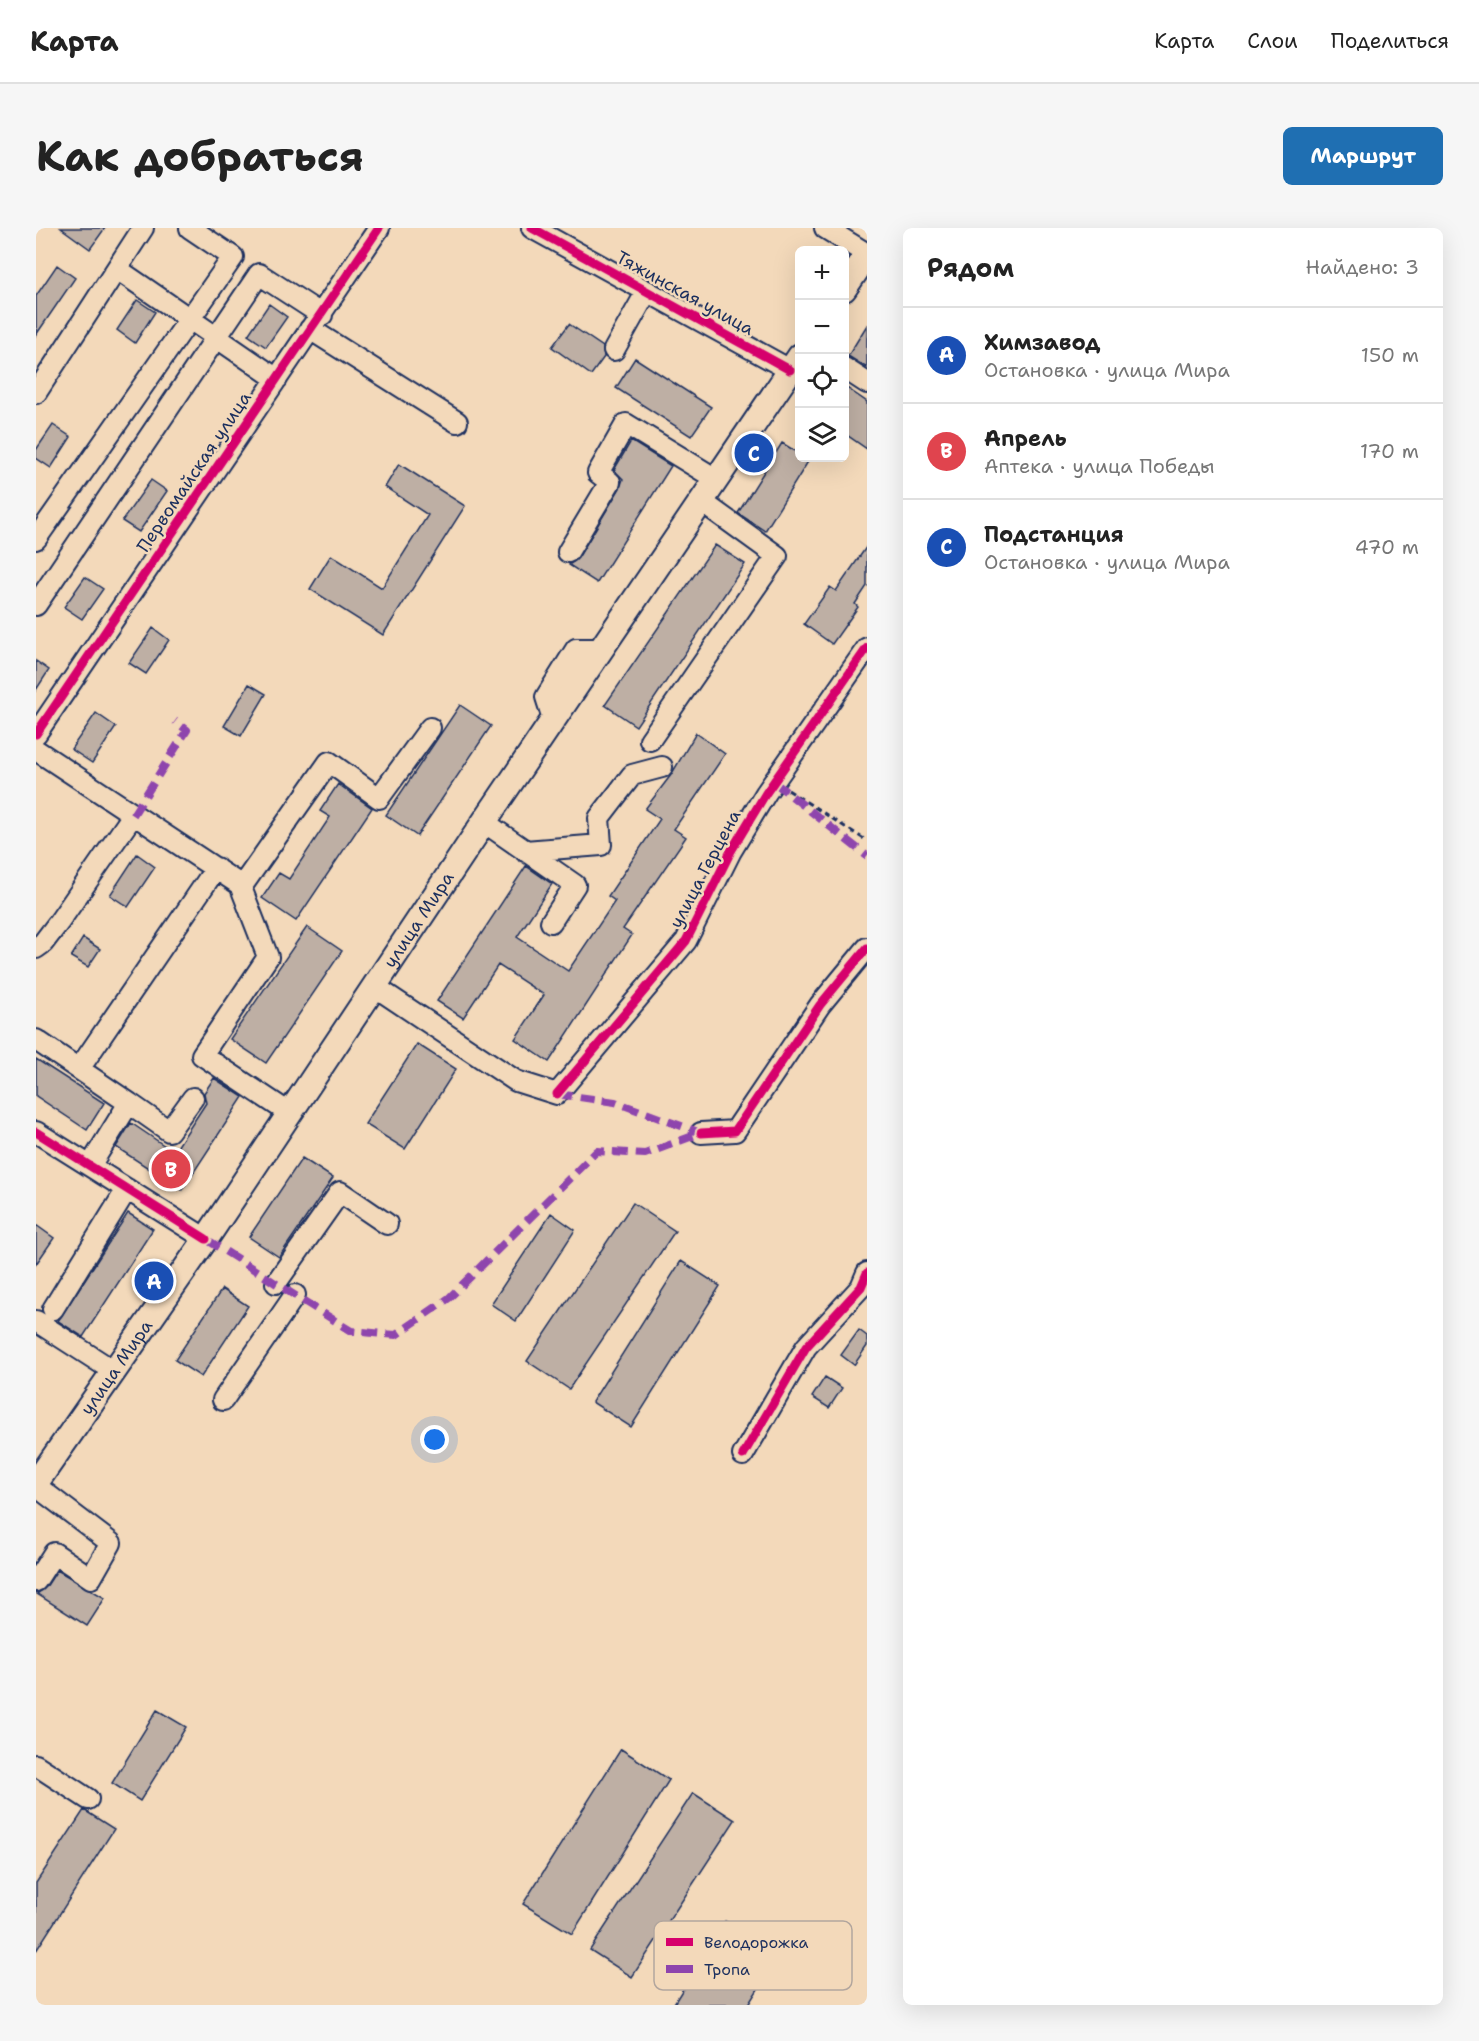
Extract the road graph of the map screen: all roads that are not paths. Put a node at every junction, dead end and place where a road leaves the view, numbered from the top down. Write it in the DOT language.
graph roads {
  1 [pos="143,228"];
  2 [pos="190,228"];
  3 [pos="380,228"];
  4 [pos="532,228"];
  5 [pos="825,228"];
  6 [pos="867,255"];
  7 [pos="117,269"];
  8 [pos="849,282"];
  9 [pos="647,291"];
  10 [pos="189,319"];
  11 [pos="316,322"];
  12 [pos="216,337"];
  13 [pos="614,350"];
  14 [pos="795,363"];
  15 [pos="849,371"];
  16 [pos="277,379"];
  17 [pos="867,383"];
  18 [pos="36,393"];
  19 [pos="457,422"];
  20 [pos="716,479"];
  21 [pos="701,501"];
  22 [pos="36,539"];
  23 [pos="568,552"];
  24 [pos="36,605"];
  25 [pos="867,648"];
  26 [pos="430,728"];
  27 [pos="36,734"];
  28 [pos="650,740"];
  29 [pos="36,750"];
  30 [pos="663,767"];
  31 [pos="133,815"];
  32 [pos="484,822"];
  33 [pos="525,851"];
  34 [pos="216,868"];
  35 [pos="241,885"];
  36 [pos="551,922"];
  37 [pos="36,948"];
  38 [pos="867,948"];
  39 [pos="374,986"];
  40 [pos="36,1040"];
  41 [pos="79,1069"];
  42 [pos="193,1098"];
  43 [pos="129,1103"];
  44 [pos="289,1113"];
  45 [pos="701,1133"];
  46 [pos="38,1138"];
  47 [pos="90,1166"];
  48 [pos="126,1189"];
  49 [pos="387,1224"];
  50 [pos="206,1239"];
  51 [pos="867,1273"];
  52 [pos="276,1283"];
  53 [pos="295,1295"];
  54 [pos="52,1309"];
  55 [pos="36,1321"];
  56 [pos="112,1370"];
  57 [pos="223,1400"];
  58 [pos="742,1455"];
  59 [pos="36,1485"];
  60 [pos="36,1581"];
  61 [pos="36,1765"];
  62 [pos="88,1799"];
  1 -- 7 [label="street"];
  2 -- 10 [label="street"];
  3 -- 11 [label="street, Первомайская улица"];
  4 -- 9 [label="street, Тяжинская улица"];
  5 -- 6 [label="street"];
  6 -- 8 [label="main road"];
  7 -- 10 [label="street"];
  7 -- 18 [label="street"];
  9 -- 13 [label="street"];
  9 -- 14 [label="street, Тяжинская улица"];
  10 -- 12 [label="street"];
  10 -- 22 [label="street"];
  11 -- 12 [label="street"];
  11 -- 16 [label="street, Первомайская улица"];
  11 -- 19 [label="street"];
  12 -- 16 [label="street"];
  12 -- 24 [label="street"];
  14 -- 20 [label="main road, улица Мира"];
  15 -- 17 [label="street"];
  16 -- 27 [label="street, Первомайская улица"];
  20 -- 21 [label="main road, улица Мира"];
  20 -- 23 [label="street"];
  21 -- 28 [label="street"];
  21 -- 32 [label="main road, улица Мира"];
  25 -- 39 [label="street, улица Герцена"];
  26 -- 35 [label="street"];
  29 -- 31 [label="street"];
  30 -- 33 [label="street"];
  31 -- 34 [label="street"];
  31 -- 37 [label="street"];
  32 -- 33 [label="street"];
  32 -- 39 [label="main road, улица Мира"];
  33 -- 36 [label="street"];
  34 -- 35 [label="street"];
  34 -- 41 [label="street"];
  35 -- 44 [label="street"];
  38 -- 45 [label="street"];
  39 -- 44 [label="main road, улица Мира"];
  40 -- 41 [label="street"];
  41 -- 43 [label="street"];
  42 -- 43 [label="street"];
  43 -- 47 [label="street"];
  44 -- 50 [label="main road, улица Мира"];
  46 -- 47 [label="street"];
  47 -- 48 [label="street"];
  48 -- 50 [label="street"];
  48 -- 54 [label="street"];
  49 -- 52 [label="street"];
  50 -- 56 [label="main road, улица Мира"];
  51 -- 58 [label="street"];
  53 -- 57 [label="street"];
  55 -- 56 [label="street"];
  56 -- 59 [label="main road, улица Мира"];
  59 -- 60 [label="street"];
  61 -- 62 [label="street"];
}
